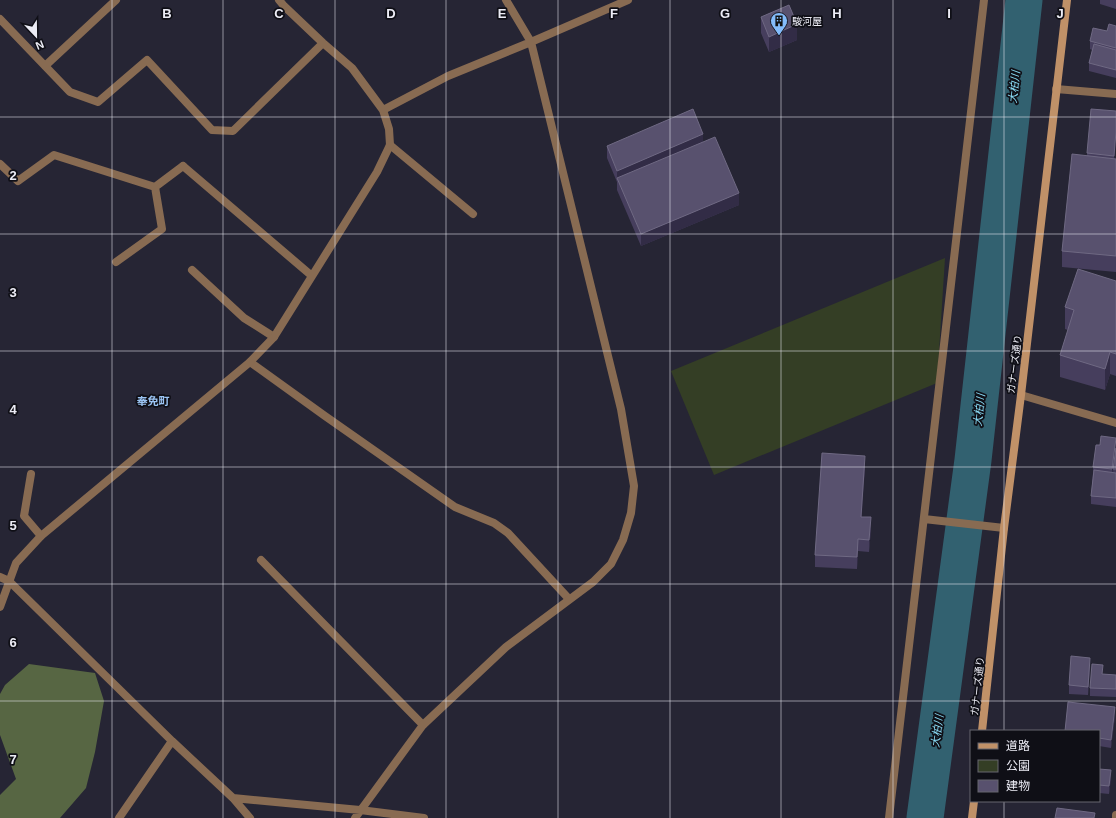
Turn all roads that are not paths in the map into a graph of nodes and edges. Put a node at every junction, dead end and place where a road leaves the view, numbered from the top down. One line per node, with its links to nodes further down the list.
1 (116, 0): 10 (street)
2 (280, 0): 9 (street)
3 (506, 0): 8 (street)
4 (628, 0): 8 (street)
5 (984, 0): 26 (street)
6 (1067, 0): 11 (street, ガナーズ通り)
7 (0, 19): 10 (street)
8 (531, 42): 13 (street); 32 (street)
9 (323, 43): 10 (street); 13 (street)
10 (45, 66)
11 (1056, 89): 12 (street); 23 (street, ガナーズ通り)
12 (1116, 94)
13 (383, 110): 14 (street)
14 (390, 145): 17 (street); 20 (street)
15 (0, 164): 16 (street)
16 (155, 187): 18 (street); 20 (street)
17 (473, 214)
18 (116, 262)
19 (192, 270): 21 (street)
20 (312, 276): 21 (street)
21 (274, 337): 22 (street)
22 (250, 362): 28 (street); 32 (street)
23 (1021, 395): 24 (street); 27 (street, ガナーズ通り)
24 (1116, 423)
25 (31, 474): 28 (street)
26 (924, 519): 27 (street); 44 (street)
27 (1004, 528): 35 (street, ガナーズ通り)
28 (42, 536): 31 (street)
29 (261, 560): 34 (street)
30 (0, 577): 31 (street)
31 (9, 581): 33 (street); 36 (street)
32 (569, 599): 34 (street)
33 (0, 607)
34 (423, 725): 39 (street)
35 (982, 730)
36 (172, 741): 37 (street); 40 (street)
37 (233, 798): 39 (street); 41 (street)
38 (974, 802): 45 (street)
39 (360, 810): 42 (street); 43 (street)
40 (119, 818)
41 (250, 818)
42 (355, 818)
43 (424, 818)
44 (889, 818)
45 (972, 818)

